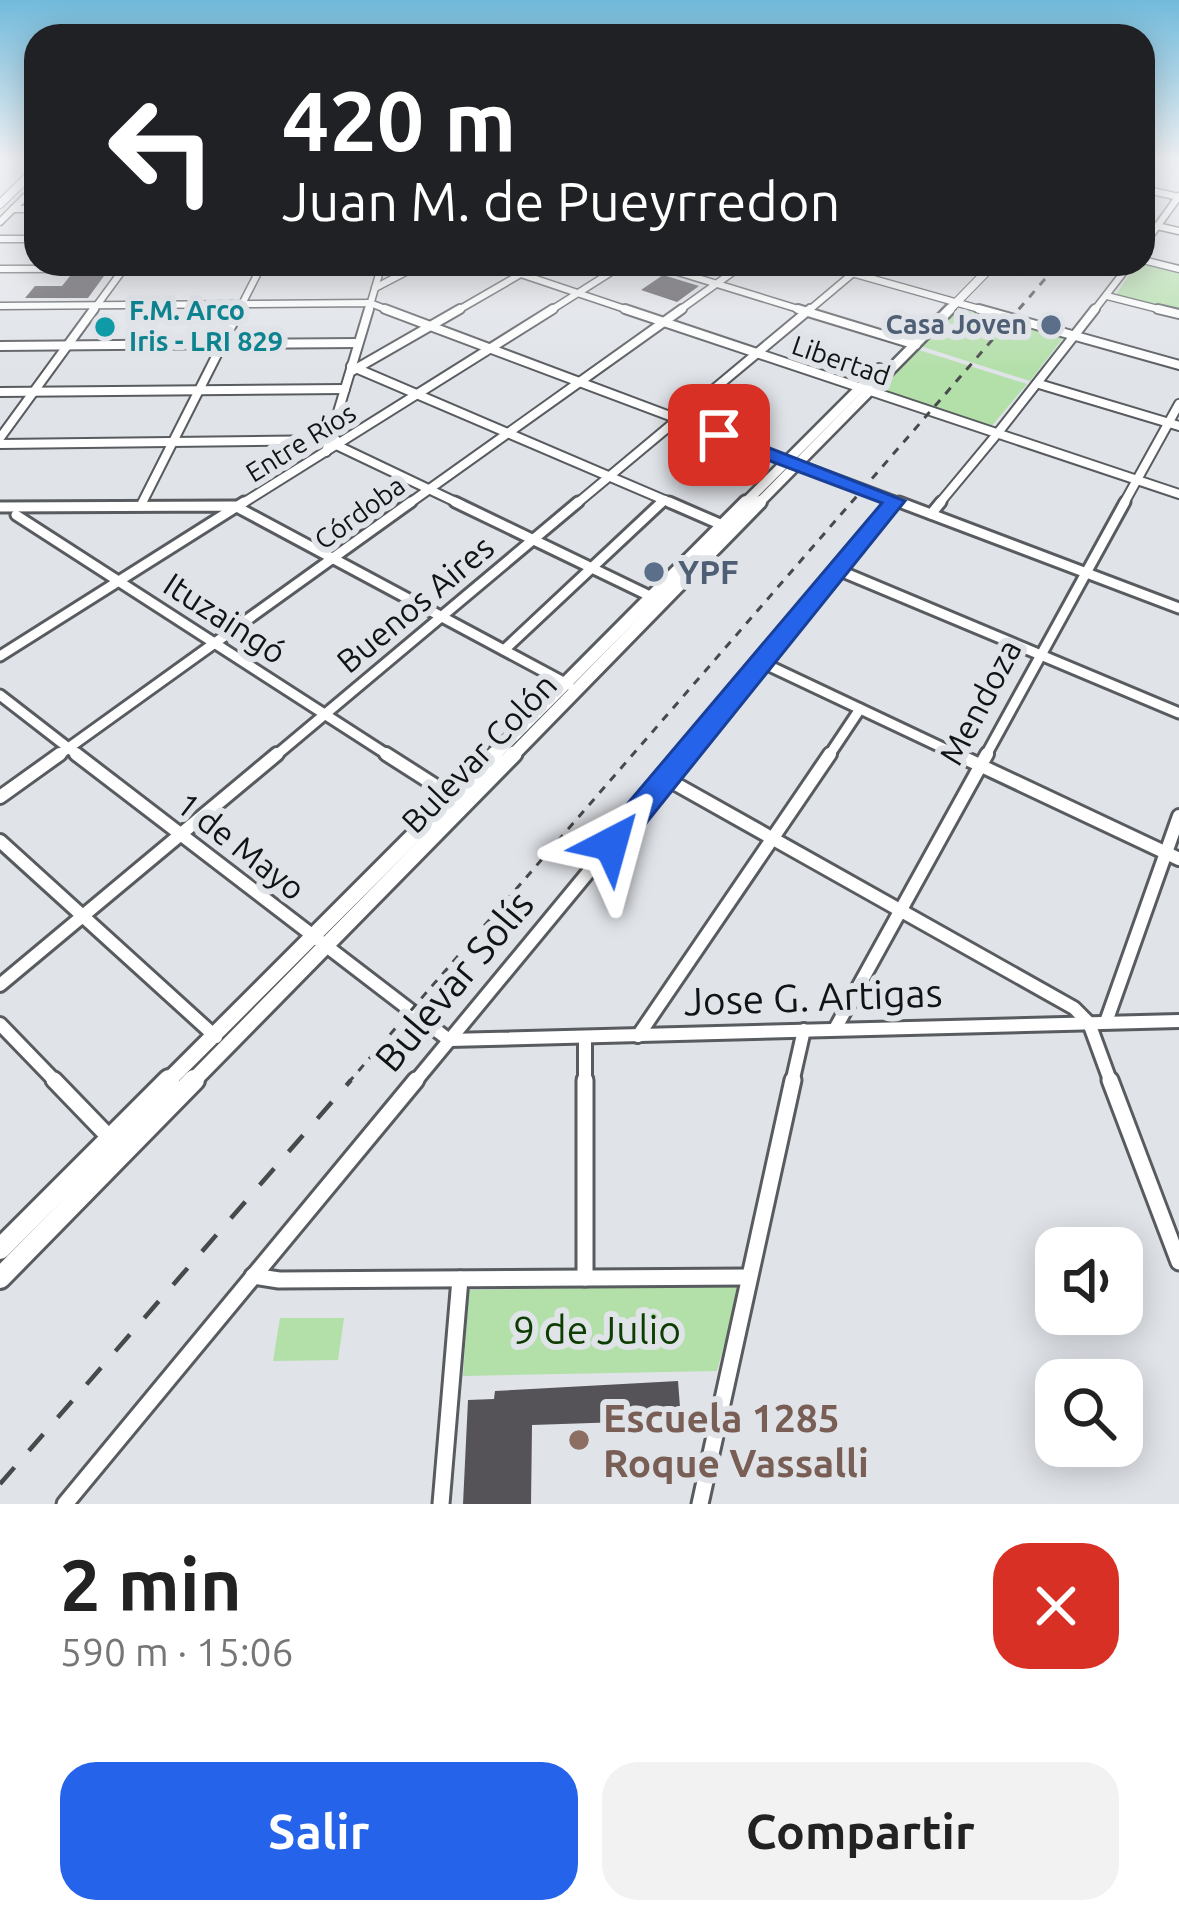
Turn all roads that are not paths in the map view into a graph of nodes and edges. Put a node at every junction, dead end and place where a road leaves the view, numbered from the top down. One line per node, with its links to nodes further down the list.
1 (118, 276): 21 (street)
2 (257, 276): 19 (street)
3 (379, 276): 15 (street)
4 (398, 276): 15 (street)
5 (517, 276): 26 (street)
6 (526, 276): 16 (street, Libertad)
7 (605, 276): 16 (street, Entre Ríos)
8 (690, 276): 14 (street)
9 (727, 276): 14 (street, Córdoba)
10 (849, 276): 23 (street, Buenos Aires)
11 (863, 276): 18 (street)
12 (978, 276): 18 (main road, Bulevar Colón)
13 (1121, 276): 17 (street)
14 (716, 284): 23 (street); 25 (street, Córdoba)
15 (375, 288): 20 (street)
16 (578, 293): 25 (street, Libertad); 33 (street, Entre Ríos)
17 (1107, 296): 24 (street); 27 (street)
18 (951, 302): 27 (street); 29 (main road, Bulevar Colón)
19 (242, 304): 20 (street); 21 (street); 30 (street)
20 (370, 304): 26 (street); 28 (street)
21 (97, 305): 22 (street); 32 (street)
22 (0, 306)
23 (807, 312): 29 (street); 34 (street, Buenos Aires)
24 (1179, 314)
25 (662, 322): 34 (street, Libertad); 37 (street, Córdoba)
26 (430, 326): 33 (street); 36 (street)
27 (1074, 337): 35 (street); 38 (street)
28 (358, 343): 30 (street); 36 (street)
29 (911, 343): 42 (main road, Bulevar Colón)
30 (222, 344): 32 (street); 40 (street)
31 (0, 346): 32 (street)
32 (67, 346): 41 (street)
33 (490, 349): 37 (street); 44 (street, Entre Ríos)
34 (756, 354): 42 (street, Libertad); 46 (street, Buenos Aires)
35 (1179, 365)
36 (352, 369): 39 (street); 44 (street)
37 (579, 382): 46 (street); 48 (street, Córdoba)
38 (1039, 384): 47 (street); 49 (street)
39 (344, 388): 40 (street); 52 (street)
40 (199, 390): 41 (street); 51 (street)
41 (34, 391): 43 (street); 50 (street)
42 (864, 391): 49 (street, Libertad); 53 (main road, Bulevar Colón)
43 (0, 392)
44 (417, 395): 48 (street); 52 (street, Entre Ríos)
45 (1179, 404): 47 (street, Mendoza)
46 (679, 419): 53 (street); 54 (street, Buenos Aires)
47 (1174, 424): 55 (street, Mendoza)
48 (506, 434): 54 (street); 56 (street, Córdoba)
49 (997, 434): 55 (street, Libertad); 64 (street)
50 (0, 441): 51 (street)
51 (172, 442): 52 (street); 60 (street)
52 (330, 446): 56 (street); 62 (street, Entre Ríos)
53 (794, 463): 59 (street); 66 (main road, Bulevar Colón)
54 (610, 477): 58 (street); 67 (street, Buenos Aires)
55 (1136, 480): 57 (street, Libertad); 71 (street, Mendoza)
56 (428, 490): 67 (street); 68 (street, Córdoba)
57 (1179, 494)
58 (664, 500): 66 (street); 69 (street)
59 (895, 501): 64 (street); 70 (street, Bulevar Solís)
60 (141, 505): 62 (street); 63 (street)
61 (0, 507): 63 (street)
62 (238, 507): 68 (street); 72 (street, Entre Ríos)
63 (20, 511): 65 (street); 72 (street, Ituzaingó)
64 (931, 514): 71 (street)
65 (0, 524)
66 (729, 528): 73 (main road, Bulevar Colón)
67 (533, 541): 69 (street); 75 (street, Buenos Aires)
68 (334, 558): 75 (street); 76 (street, Córdoba)
69 (591, 569): 73 (street); 77 (street)
70 (838, 570): 78 (street); 80 (street, Bulevar Solís)
71 (1083, 572): 74 (street); 78 (street, Mendoza)
72 (118, 582): 76 (street, Ituzaingó); 79 (street, Entre Ríos)
73 (658, 600): 81 (main road, Bulevar Colón)
74 (1179, 608)
75 (442, 617): 77 (street); 85 (street, Buenos Aires)
76 (214, 644): 85 (street, Ituzaingó); 86 (street, Córdoba)
77 (504, 650): 81 (street)
78 (1040, 655): 84 (street); 87 (street, Mendoza)
79 (0, 656)
80 (761, 662): 83 (street); 88 (street, Bulevar Solís)
81 (572, 686): 90 (main road, Bulevar Colón)
82 (0, 695): 86 (street, 1 de Mayo)
83 (860, 709): 87 (street); 93 (street)
84 (1179, 712)
85 (325, 714): 90 (street, Ituzaingó); 92 (street, Buenos Aires)
86 (68, 748): 89 (street, Córdoba); 92 (street, 1 de Mayo)
87 (980, 766): 95 (street); 96 (street, Mendoza)
88 (665, 778): 93 (street); 110 (street, Bulevar Solís)
89 (0, 797)
90 (459, 801): 98 (main road, Bulevar Colón); 99 (main road, Bulevar Colón)
91 (1179, 816): 95 (street)
92 (181, 834): 97 (street, Buenos Aires); 98 (street, 1 de Mayo)
93 (773, 837): 96 (street); 108 (street)
94 (0, 841): 97 (street)
95 (1172, 856): 102 (street)
96 (902, 909): 101 (street); 106 (street, Mendoza)
97 (84, 915): 100 (street, Buenos Aires); 107 (street)
98 (313, 936): 99 (street, 1 de Mayo); 107 (main road, Bulevar Colón)
99 (326, 947): 110 (street, 1 de Mayo); 111 (main road, Bulevar Colón)
100 (0, 985)
101 (1089, 1022): 102 (street, Jose G. Artigas); 106 (street, Jose G. Artigas); 115 (street)
102 (1106, 1022): 103 (street, Jose G. Artigas)
103 (1179, 1022)
104 (0, 1024): 112 (street)
105 (804, 1030): 106 (street, Jose G. Artigas); 108 (street, Jose G. Artigas); 117 (street)
106 (835, 1030)
107 (214, 1035): 111 (street); 112 (main road, Bulevar Colón)
108 (638, 1036): 109 (street, Jose G. Artigas)
109 (585, 1038): 110 (street, Jose G. Artigas); 119 (street)
110 (449, 1040): 116 (street, Bulevar Solís)
111 (226, 1048): 113 (main road, Bulevar Colón)
112 (111, 1138): 113 (street); 114 (main road, Bulevar Colón)
113 (123, 1152): 118 (main road, Bulevar Colón)
114 (0, 1249)
115 (1179, 1262)
116 (253, 1276): 120 (street); 121 (street, Bulevar Solís)
117 (749, 1277): 119 (street); 123 (street)
118 (0, 1278)
119 (585, 1278): 120 (street)
120 (460, 1279): 122 (street)
121 (65, 1504)
122 (440, 1504)
123 (700, 1504)

